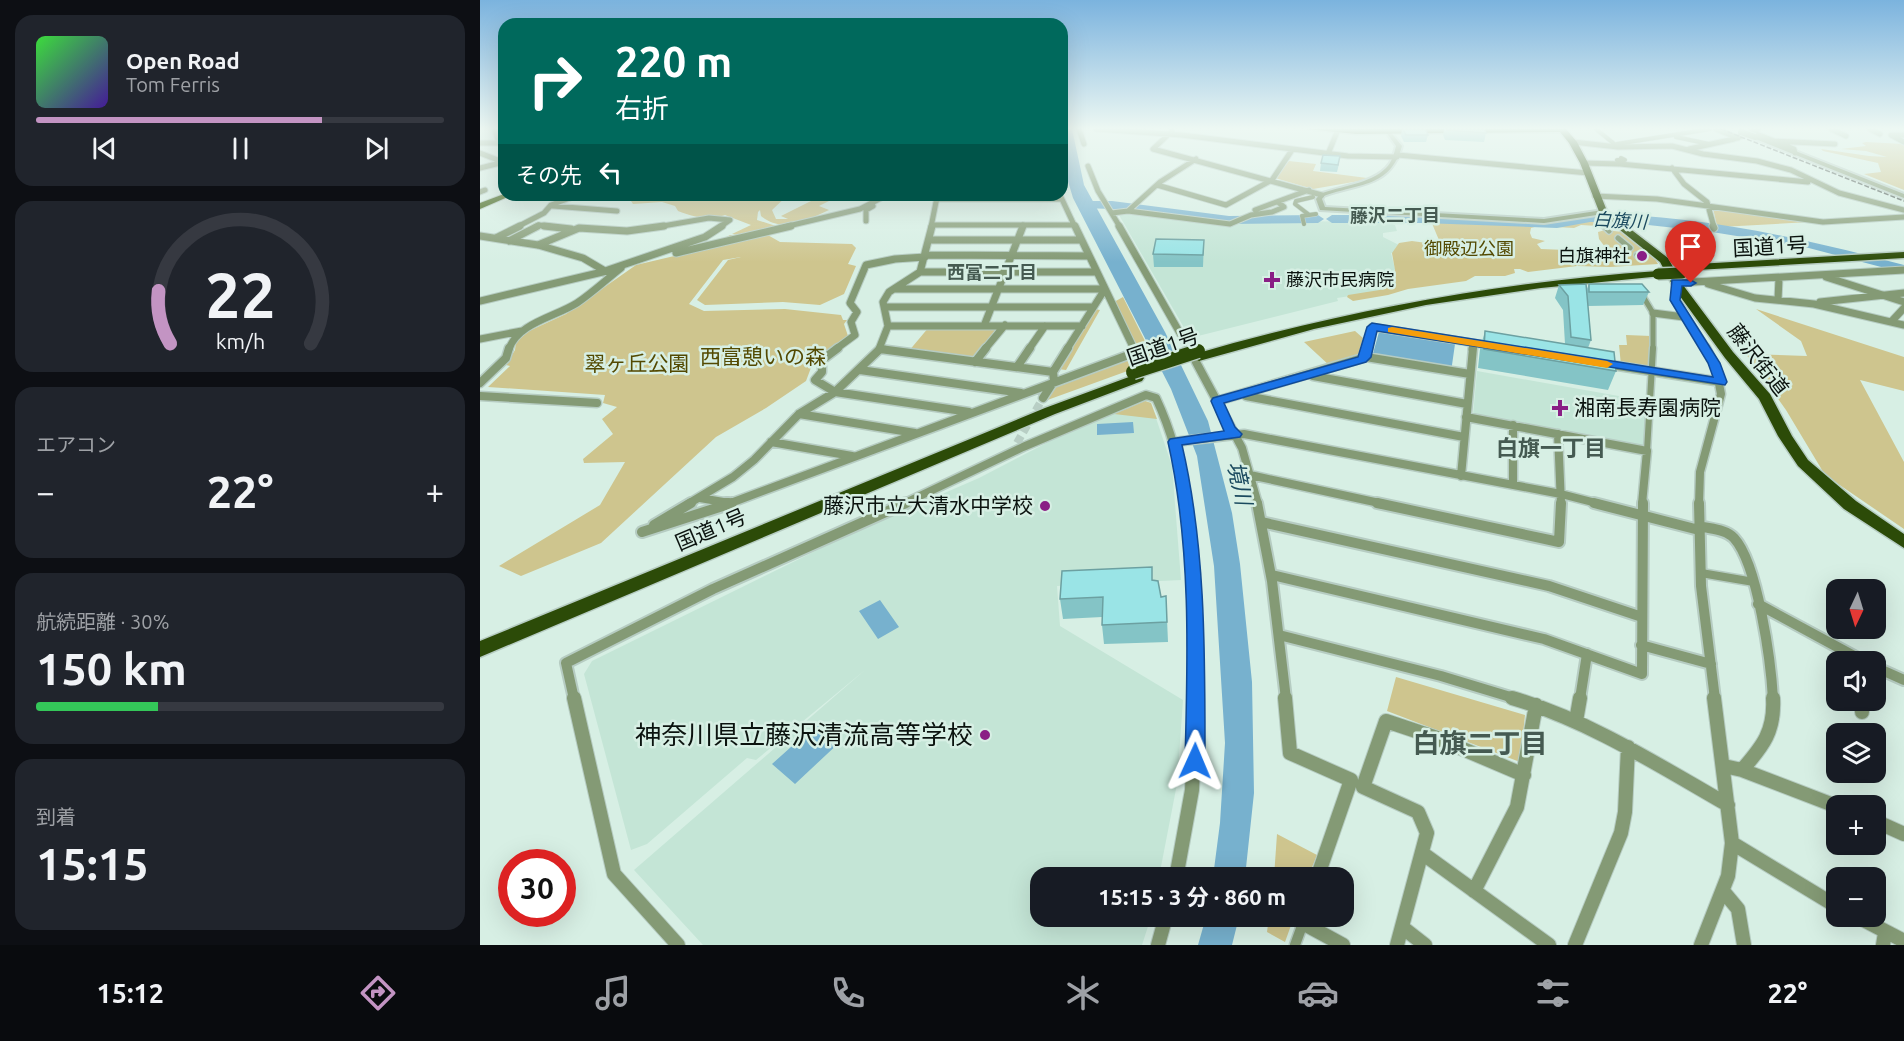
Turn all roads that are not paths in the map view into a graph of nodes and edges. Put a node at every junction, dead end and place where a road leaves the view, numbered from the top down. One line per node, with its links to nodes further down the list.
1 (1091, 173): 29 (street)
2 (1172, 173): 13 (street)
3 (1247, 173): 11 (street)
4 (1277, 173): 11 (street)
5 (1382, 173): 15 (street)
6 (1588, 173): 16 (highway, 藤沢街道)
7 (1676, 173): 28 (street)
8 (1721, 173): 12 (street)
9 (1793, 173): 12 (street)
10 (1846, 173): 17 (street)
11 (1272, 180): 13 (street); 14 (street)
12 (1816, 183): 31 (street)
13 (1157, 185): 30 (street)
14 (1309, 190): 15 (street); 24 (street)
15 (1322, 195): 36 (street)
16 (1595, 196): 28 (street); 36 (highway, 藤沢街道)
17 (1904, 196)
18 (1313, 197): 34 (street)
19 (498, 199): 27 (main road)
20 (562, 201): 26 (street)
21 (877, 201): 25 (street)
22 (937, 201): 39 (street)
23 (1062, 201): 41 (street)
24 (1278, 202): 30 (street); 30 (street)
25 (874, 203): 37 (street); 58 (street)
26 (551, 205): 32 (street); 45 (street)
27 (480, 206)
28 (1708, 206): 35 (street); 42 (street)
29 (1107, 208): 30 (street); 98 (street)
30 (1130, 209)
31 (1904, 210)
32 (617, 211)
33 (1316, 213): 34 (street)
34 (1308, 214): 38 (street)
35 (1904, 217)
36 (1606, 220): 59 (highway, 藤沢街道)
37 (866, 221)
38 (1303, 221)
39 (932, 225): 40 (street); 47 (street)
40 (1023, 225): 41 (street); 48 (street)
41 (1074, 225): 49 (street)
42 (1714, 228)
43 (571, 229): 50 (street); 51 (street); 61 (street)
44 (480, 236): 45 (street)
45 (495, 238): 50 (street)
46 (1618, 238): 52 (street)
47 (929, 240): 48 (street); 53 (street)
48 (1017, 240): 49 (street); 54 (street)
49 (1081, 240): 55 (street)
50 (509, 241): 51 (street)
51 (536, 246): 61 (street)
52 (1630, 248)
53 (925, 256): 54 (street); 62 (street); 111 (street)
54 (1011, 256): 55 (street); 63 (street)
55 (1088, 256): 64 (street)
56 (1904, 257): 57 (highway, 国道1号); 66 (highway, 国道1号)
57 (1843, 259): 59 (highway); 66 (highway, 国道1号)
58 (621, 268): 61 (street); 93 (street)
59 (1660, 268): 66 (highway, 藤沢街道); 69 (highway, 国道1号); 98 (highway, 国道1号)
60 (1904, 271): 65 (street)
61 (605, 272): 77 (street)
62 (920, 272): 63 (street); 71 (street)
63 (1005, 272): 64 (street); 72 (street)
64 (1096, 272): 73 (street)
65 (1818, 274): 67 (street); 75 (street)
66 (1678, 277): 68 (street); 69 (highway); 85 (street); 140 (highway, 藤沢街道)
67 (1779, 278): 68 (street); 76 (street)
68 (1706, 283): 76 (street)
69 (1535, 284): 98 (highway, 国道1号)
70 (1642, 286): 84 (street)
71 (892, 289): 72 (street); 80 (street)
72 (998, 289): 73 (street); 81 (street)
73 (1105, 289): 82 (street); 108 (street)
74 (1904, 293): 75 (street)
75 (1883, 295): 78 (street); 79 (street)
76 (1778, 300): 79 (street)
77 (480, 301)
78 (1904, 302)
79 (1814, 304): 86 (street)
80 (885, 307): 81 (street); 88 (street)
81 (992, 307): 82 (street); 89 (street)
82 (1093, 308): 92 (street)
83 (1904, 308): 86 (street)
84 (1653, 313): 85 (street); 104 (street)
85 (1684, 317): 109 (street)
86 (1891, 322): 87 (street)
87 (1904, 325)
88 (888, 326): 89 (street); 97 (street)
89 (984, 326): 90 (street)
90 (1005, 326): 91 (street); 100 (street)
91 (1044, 326): 92 (street); 102 (street)
92 (1082, 326): 108 (street)
93 (522, 331): 94 (street); 110 (street)
94 (480, 339)
95 (1473, 343): 96 (street); 99 (street); 105 (street)
96 (1507, 348)
97 (880, 349): 100 (street); 103 (street)
98 (1194, 352): 106 (highway, 国道1号); 116 (street)
99 (1366, 357): 105 (street); 107 (street)
100 (975, 362): 102 (street)
101 (1596, 362): 104 (street)
102 (1017, 367): 108 (street)
103 (860, 370): 111 (street); 112 (street)
104 (1652, 371): 109 (street); 129 (street)
105 (1470, 374): 118 (street)
106 (1135, 375): 147 (highway, 国道1号); 149 (highway, 国道1号)
107 (1309, 375): 114 (street); 118 (street)
108 (1054, 376): 112 (street); 115 (street)
109 (1721, 382): 139 (street)
110 (480, 383)
111 (836, 392): 119 (street); 120 (street)
112 (1022, 393): 119 (street)
113 (480, 396): 117 (street)
114 (1243, 396): 116 (street); 126 (street)
115 (1043, 398)
116 (1217, 401): 124 (street)
117 (597, 403)
118 (1467, 404): 121 (street)
119 (972, 413): 123 (street)
120 (799, 414): 123 (street); 128 (street)
121 (1466, 417): 122 (street); 126 (street)
122 (1513, 426): 125 (street); 133 (street)
123 (916, 434): 130 (street)
124 (1230, 434): 127 (street); 131 (street); 132 (street)
125 (1558, 434): 129 (street); 134 (street)
126 (1464, 437): 132 (street)
127 (1178, 441): 167 (street); 179 (street)
128 (771, 442): 130 (street); 135 (street)
129 (1647, 451): 137 (street)
130 (854, 456): 136 (street)
131 (1250, 476): 134 (street); 138 (street)
132 (1461, 476): 133 (street)
133 (1513, 485): 134 (street)
134 (1561, 494): 137 (street)
135 (700, 498): 136 (street); 136 (street)
136 (731, 503)
137 (1643, 515): 139 (street); 145 (street)
138 (1261, 522): 142 (street); 145 (street)
139 (1699, 528): 141 (street); 143 (street)
140 (1904, 542)
141 (1701, 573): 143 (street); 152 (street)
142 (1272, 575): 146 (street); 151 (street)
143 (1754, 582): 144 (street)
144 (1758, 604): 150 (street); 159 (street)
145 (1641, 617): 148 (street)
146 (1279, 635): 155 (street); 168 (street)
147 (480, 638)
148 (1641, 645): 151 (street); 152 (street)
149 (480, 649)
150 (1845, 651)
151 (1587, 654): 156 (street)
152 (1711, 664): 158 (street)
153 (1886, 672): 154 (street)
154 (1904, 680)
155 (1536, 705): 156 (street); 160 (street)
156 (1576, 720): 157 (street)
157 (1628, 747): 162 (street); 186 (street)
158 (1725, 766): 159 (street); 162 (street)
159 (1742, 770): 161 (street)
160 (1524, 776): 166 (street); 169 (street)
161 (1826, 802)
162 (1728, 805): 165 (street)
163 (1886, 826): 164 (street)
164 (1904, 834)
165 (1732, 843): 170 (street); 171 (street)
166 (1422, 853): 169 (street); 175 (street)
167 (1178, 867)
168 (1321, 867)
169 (1474, 891): 185 (street)
170 (1723, 891): 187 (street); 188 (street)
171 (1826, 900)
172 (1163, 927): 180 (street)
173 (1300, 927): 181 (street)
174 (1313, 927): 182 (street)
175 (1402, 927): 183 (street); 184 (street)
176 (1869, 927): 177 (street)
177 (1884, 939): 178 (street)
178 (1904, 941)
179 (678, 945)
180 (1158, 945)
181 (1295, 945)
182 (1343, 945)
183 (1397, 945)
184 (1425, 945)
185 (1549, 945)
186 (1575, 945)
187 (1701, 945)
188 (1744, 945)

